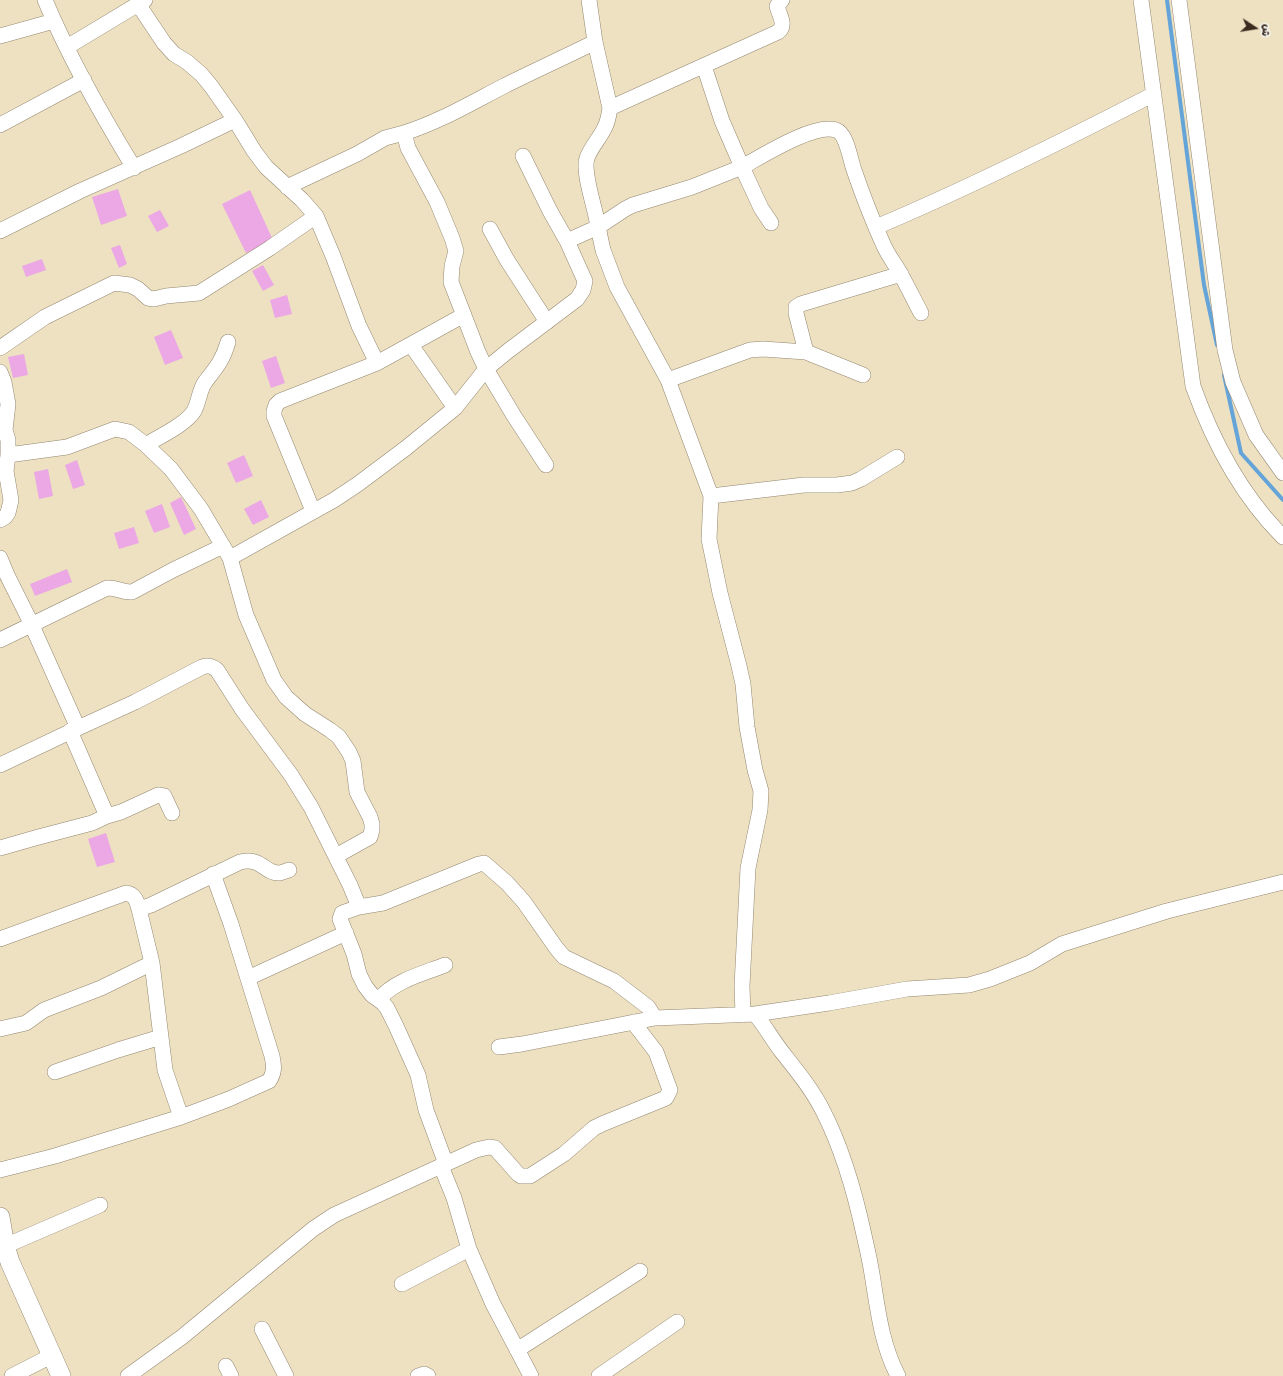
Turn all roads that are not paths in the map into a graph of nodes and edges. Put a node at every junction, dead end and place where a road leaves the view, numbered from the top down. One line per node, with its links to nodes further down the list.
1 (45, 0): 7 (street)
2 (589, 0): 9 (street)
3 (782, 0): 11 (street)
4 (1141, 0): 13 (street)
5 (1179, 0): 47 (street)
6 (141, 2): 10 (street); 16 (street)
7 (54, 21): 8 (street); 10 (street)
8 (0, 36)
9 (595, 42): 14 (street); 17 (street)
10 (66, 47): 12 (street)
11 (704, 66): 14 (street); 19 (street)
12 (84, 80): 15 (street); 20 (street)
13 (1154, 94): 25 (street); 51 (street)
14 (610, 108): 24 (street)
15 (2, 120)
16 (235, 120): 20 (street); 21 (street)
17 (404, 133): 21 (street); 31 (street)
18 (523, 156): 28 (street)
19 (742, 167): 23 (street); 24 (street); 25 (street)
20 (134, 168): 27 (street)
21 (287, 187): 22 (street)
22 (316, 216): 35 (street); 37 (street)
23 (771, 223)
24 (598, 227): 28 (street); 41 (street)
25 (876, 227): 29 (street)
26 (490, 229): 32 (street)
27 (0, 231)
28 (567, 242): 32 (street)
29 (901, 274): 30 (street); 36 (street)
30 (921, 313)
31 (464, 315): 34 (street); 38 (street)
32 (547, 322): 38 (street)
33 (228, 342): 43 (street)
34 (411, 345): 37 (street); 42 (street)
35 (0, 348)
36 (806, 352): 40 (street); 41 (street)
37 (377, 363): 49 (street)
38 (486, 369): 42 (street); 46 (street)
39 (0, 372): 44 (street)
40 (863, 375)
41 (668, 380): 48 (street)
42 (455, 408): 49 (street)
43 (146, 445): 44 (street); 52 (street)
44 (5, 450): 50 (street)
45 (897, 456): 48 (street)
46 (546, 465)
47 (1283, 472)
48 (711, 496): 73 (street)
49 (313, 511): 52 (street)
50 (0, 520)
51 (1283, 537)
52 (226, 552): 54 (street); 61 (street)
53 (0, 558): 54 (street)
54 (32, 625): 55 (street); 56 (street)
55 (0, 640)
56 (74, 729): 57 (street); 59 (street); 61 (street)
57 (0, 764)
58 (172, 813): 59 (street)
59 (107, 816): 60 (street)
60 (0, 848)
61 (336, 856): 65 (street)
62 (289, 870): 63 (street)
63 (213, 874): 66 (street); 71 (street)
64 (1283, 882): 73 (street)
65 (359, 907): 67 (street); 74 (street)
66 (139, 909): 68 (street); 69 (street)
67 (346, 933): 71 (street); 72 (street)
68 (0, 939)
69 (152, 963): 76 (street); 77 (street)
70 (446, 965): 72 (street)
71 (248, 978): 80 (street)
72 (379, 999): 81 (street)
73 (749, 1014): 74 (street); 101 (street)
74 (655, 1018): 75 (street)
75 (633, 1022): 78 (street); 81 (street)
76 (0, 1029)
77 (161, 1038): 79 (street); 80 (street)
78 (499, 1047)
79 (55, 1072)
80 (181, 1117): 82 (street)
81 (444, 1165): 85 (street); 95 (street)
82 (0, 1170)
83 (100, 1205): 86 (street)
84 (0, 1217): 86 (street)
85 (469, 1249): 88 (street); 91 (street)
86 (5, 1257): 92 (street)
87 (640, 1272): 91 (street)
88 (402, 1284)
89 (678, 1322): 100 (street)
90 (262, 1329): 96 (street)
91 (516, 1350): 99 (street)
92 (51, 1356): 93 (street); 94 (street)
93 (12, 1376)
94 (61, 1376)
95 (128, 1376)
96 (286, 1376)
97 (418, 1376): 98 (street)
98 (428, 1376)
99 (531, 1376)
100 (599, 1376)
101 (898, 1376)

